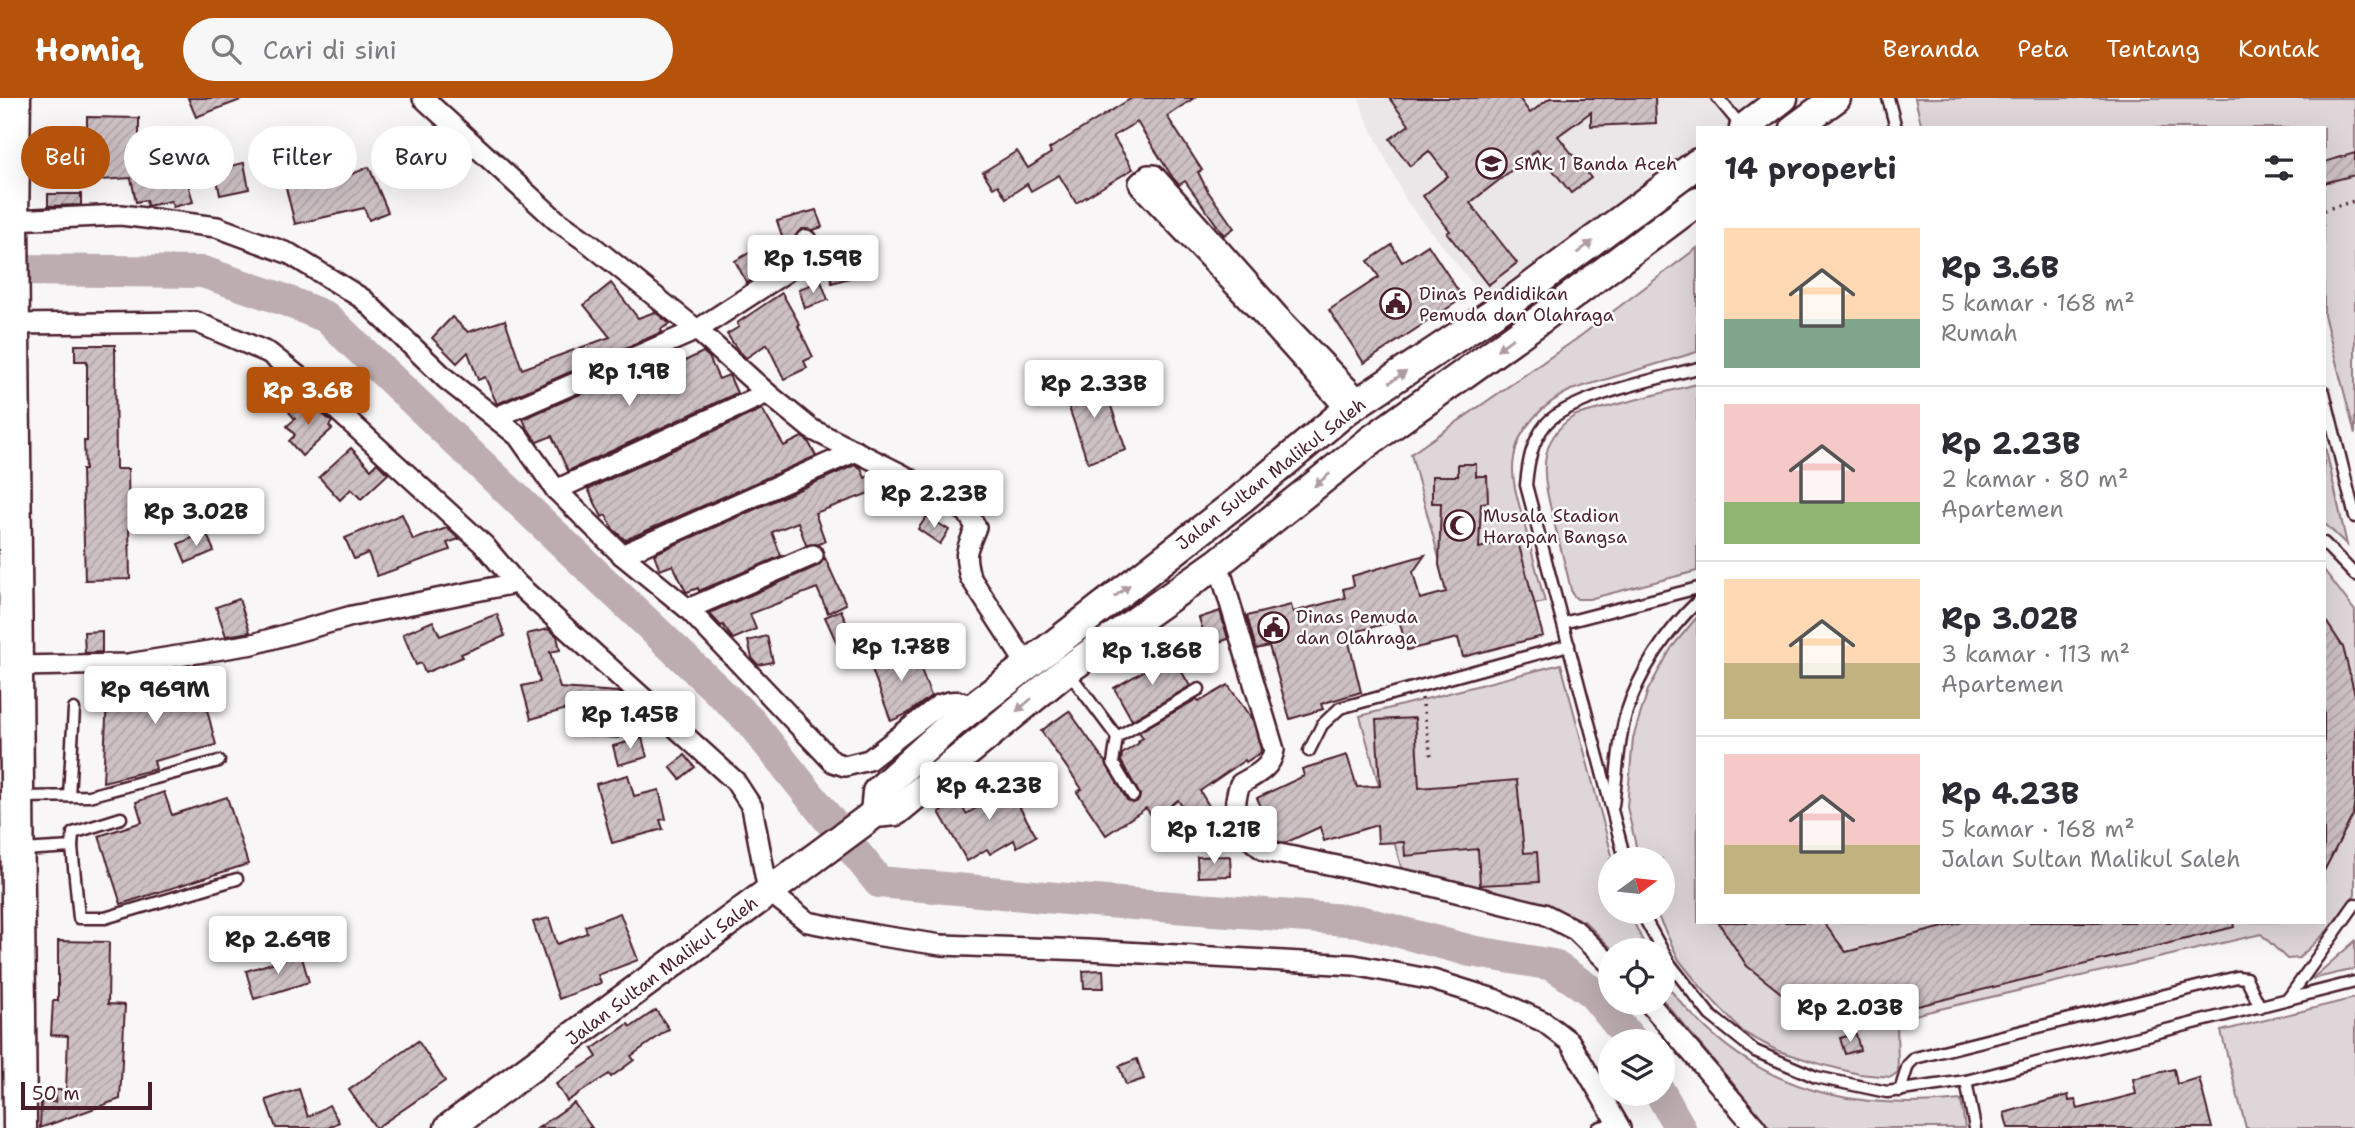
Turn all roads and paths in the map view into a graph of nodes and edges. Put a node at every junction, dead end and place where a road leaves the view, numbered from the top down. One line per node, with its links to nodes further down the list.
1 (13, 98): 15 (highway)
2 (423, 98): 20 (street)
3 (1718, 98): 7 (lane)
4 (1836, 98): 9 (main road)
5 (1888, 98): 10 (lane)
6 (1780, 99): 8 (main road)
7 (1741, 126)
8 (1746, 126)
9 (1798, 126)
10 (1895, 126)
11 (1696, 164): 17 (main road, Jalan Sultan Malikul Saleh, one-way to 11)
12 (2354, 201): 14 (path)
13 (1696, 202): 18 (main road, Jalan Sultan Malikul Saleh)
14 (2326, 209)
15 (12, 220): 19 (highway); 24 (street)
16 (806, 240): 20 (street)
17 (1517, 297): 18 (main road); 23 (main road, Jalan Sultan Malikul Saleh, one-way to 17)
18 (1538, 321): 31 (main road, Jalan Sultan Malikul Saleh, one-way to 31)
19 (14, 324): 37 (street); 44 (highway)
20 (697, 330): 22 (street); 24 (street)
21 (1696, 369): 41 (lane)
22 (767, 393): 26 (street); 27 (street)
23 (1354, 406): 23 (street); 29 (main road, Jalan Sultan Malikul Saleh)
24 (497, 417): 27 (street)
25 (2328, 426): 28 (lane)
26 (856, 451): 33 (street); 43 (street)
27 (556, 490): 33 (street)
28 (2353, 494): 30 (lane)
29 (1241, 499): 31 (main road); 43 (main road, Jalan Sultan Malikul Saleh, one-way to 29)
30 (2355, 517)
31 (1264, 527): 35 (main road, Jalan Sultan Malikul Saleh)
32 (2326, 545): 36 (lane)
33 (622, 555): 40 (street)
34 (813, 555): 40 (street)
35 (1218, 563): 45 (main road, Jalan Sultan Malikul Saleh); 67 (street)
36 (2355, 575)
37 (516, 583): 44 (street); 64 (street)
38 (1696, 590): 41 (lane)
39 (1696, 603): 57 (lane)
40 (688, 609): 48 (street)
41 (1563, 623): 42 (lane)
42 (1569, 645): 46 (lane); 57 (lane)
43 (1027, 665): 48 (main road, Jalan Sultan Malikul Saleh)
44 (16, 666): 56 (highway)
45 (1067, 670): 50 (lane); 58 (main road, Jalan Sultan Malikul Saleh, one-way to 58)
46 (1420, 685): 51 (lane); 52 (path)
47 (1199, 689): 50 (lane)
48 (975, 707): 58 (main road, Jalan Sultan Malikul Saleh)
49 (74, 709): 54 (lane)
50 (1117, 737): 55 (lane)
51 (1309, 751)
52 (1430, 757)
53 (219, 761): 54 (lane)
54 (69, 796): 56 (lane)
55 (1133, 796)
56 (18, 797): 62 (highway)
57 (1612, 811): 61 (lane)
58 (870, 817): 64 (main road, Jalan Sultan Malikul Saleh)
59 (121, 818): 60 (lane)
60 (72, 847): 62 (lane); 63 (lane)
61 (1622, 847)
62 (18, 850): 75 (highway)
63 (237, 879)
64 (768, 891): 74 (street); 76 (main road, Jalan Sultan Malikul Saleh)
65 (2355, 904): 69 (lane)
66 (1648, 924): 73 (lane)
67 (1598, 952)
68 (2355, 982): 69 (lane)
69 (2288, 999): 70 (lane)
70 (2260, 1007): 72 (lane); 73 (lane)
71 (1659, 1015): 78 (street)
72 (1966, 1081): 73 (lane); 79 (lane)
73 (1900, 1091)
74 (1619, 1125): 77 (lane)
75 (20, 1128)
76 (449, 1128)
77 (1598, 1128)
78 (1756, 1128)
79 (1975, 1128)

